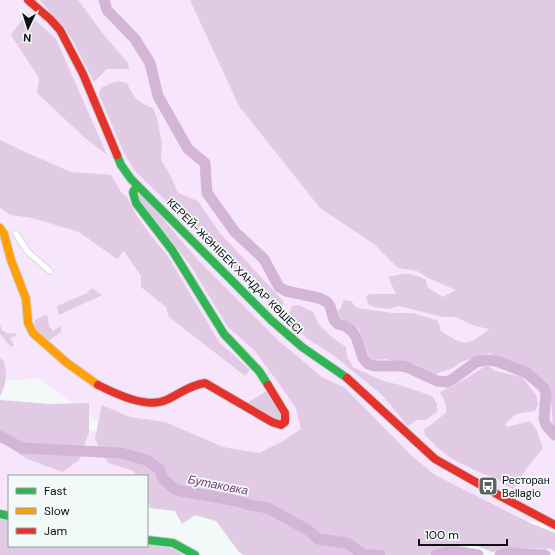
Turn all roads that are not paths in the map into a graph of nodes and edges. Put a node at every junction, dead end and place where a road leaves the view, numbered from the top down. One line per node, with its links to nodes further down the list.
1 (28, 0): 2 (main road, КЕРЕЙ-ЖӘНІБЕК ХАНДАР КӨШЕСІ)
2 (137, 186): 3 (main road); 6 (main road, КЕРЕЙ-ЖӘНІБЕК ХАНДАР КӨШЕСІ)
3 (0, 228)
4 (16, 234): 5 (street)
5 (50, 271)
6 (555, 525)
7 (148, 540): 8 (main road)
8 (195, 555)

